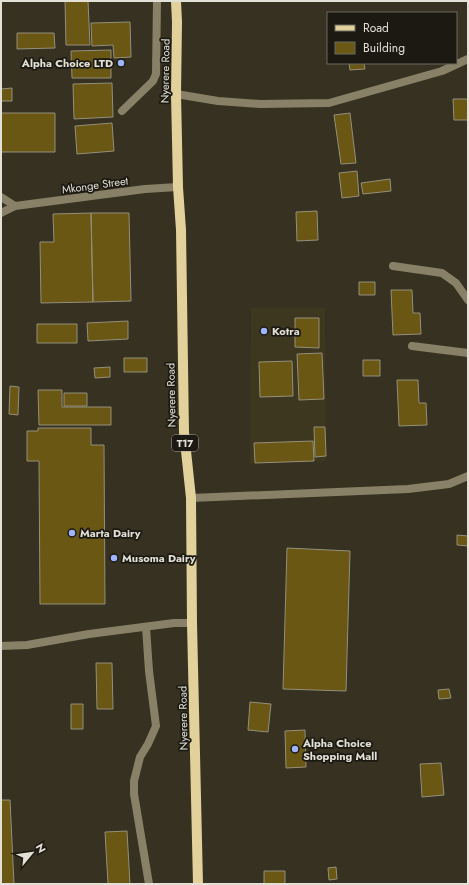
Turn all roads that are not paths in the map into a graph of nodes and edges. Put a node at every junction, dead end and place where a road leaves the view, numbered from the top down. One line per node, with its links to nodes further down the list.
1 (157, 1): 5 (street)
2 (176, 1): 4 (main road, Nyerere Road / T17)
3 (468, 59): 4 (street)
4 (176, 94): 6 (main road, Nyerere Road / T17)
5 (122, 112)
6 (178, 187): 8 (street, Mkonge Street); 15 (main road, Nyerere Road / T17)
7 (1, 196): 8 (street)
8 (15, 206): 9 (street, Mkonge Street)
9 (1, 213)
10 (393, 266): 11 (street)
11 (468, 300)
12 (412, 346): 13 (street)
13 (468, 353)
14 (468, 476): 15 (street)
15 (191, 498): 16 (main road, Nyerere Road / T17)
16 (192, 623): 17 (street); 20 (main road, Nyerere Road / T17)
17 (146, 627): 18 (street); 19 (street)
18 (1, 646)
19 (149, 884)
20 (198, 884)

